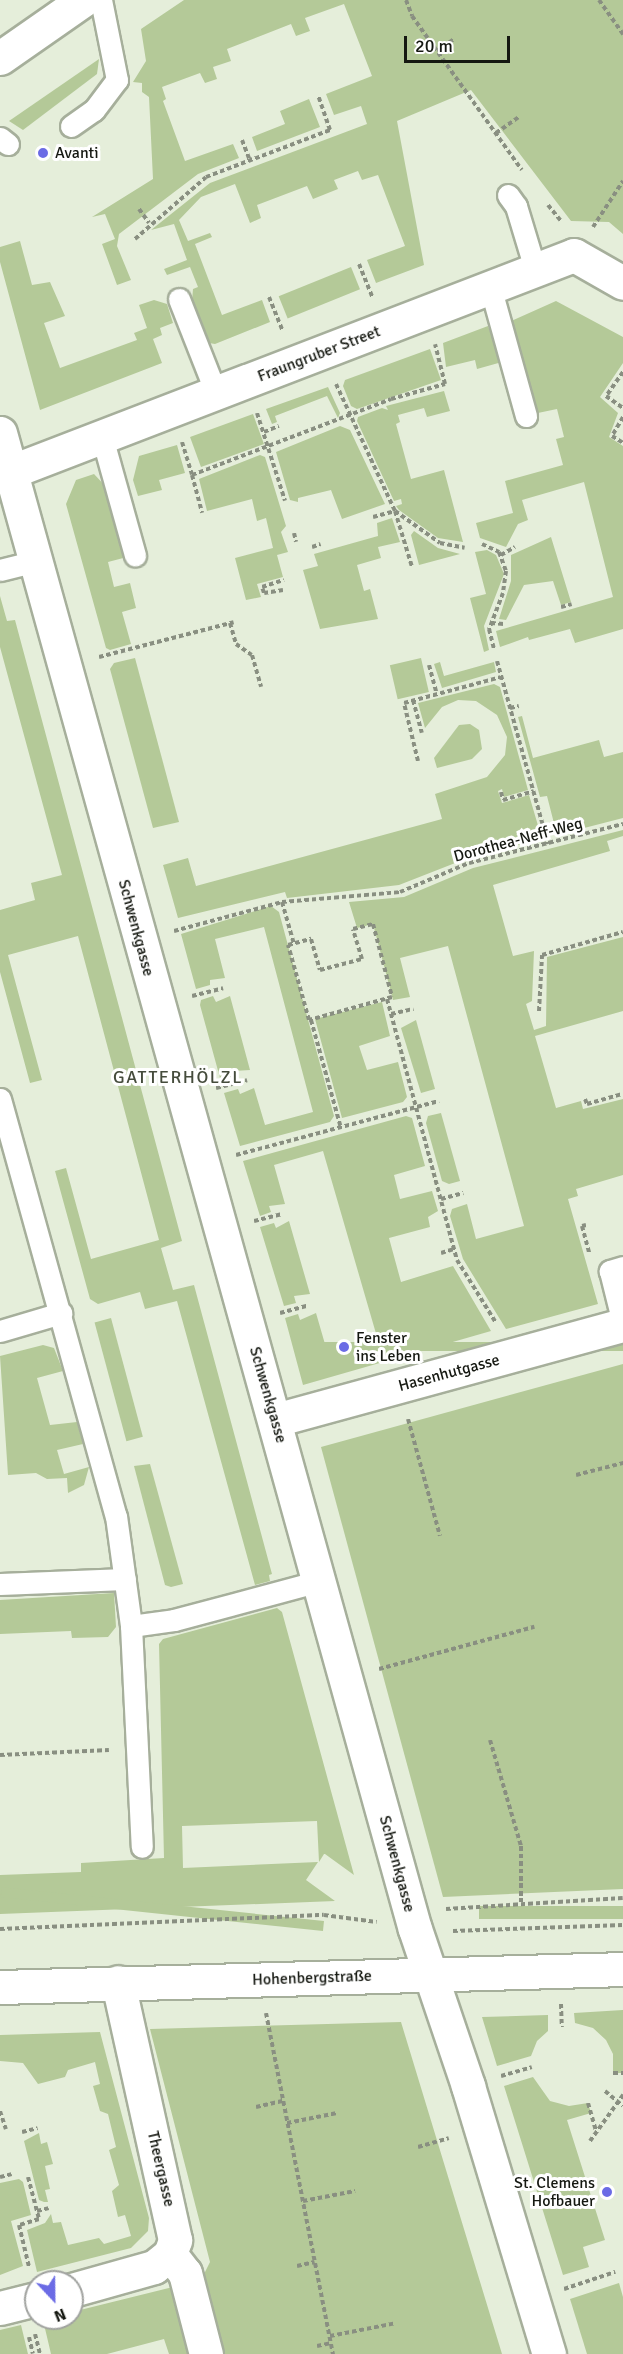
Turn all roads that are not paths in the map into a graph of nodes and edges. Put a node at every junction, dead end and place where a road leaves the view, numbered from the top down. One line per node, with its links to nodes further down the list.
1 (83, 0): 3 (street)
2 (101, 0): 4 (lane)
3 (0, 58)
4 (71, 126)
5 (508, 195): 6 (lane)
6 (535, 268): 7 (street, Fraungruber Street); 8 (street, Fraungruber Street)
7 (623, 283)
8 (490, 286): 10 (street, Fraungruber Street); 11 (lane)
9 (179, 299): 10 (lane)
10 (216, 393): 13 (street, Fraungruber Street)
11 (526, 416)
12 (0, 433): 14 (street, Schwenkgasse)
13 (109, 434): 14 (street, Fraungruber Street); 15 (lane)
14 (10, 472): 16 (street, Schwenkgasse)
15 (135, 555)
16 (35, 561): 17 (lane); 23 (street, Schwenkgasse)
17 (0, 570)
18 (0, 1099): 20 (lane)
19 (623, 1267): 21 (lane)
20 (61, 1313): 22 (lane); 24 (lane)
21 (623, 1324): 23 (street, Hasenhutgasse)
22 (0, 1331)
23 (275, 1420): 25 (street, Schwenkgasse)
24 (125, 1579): 26 (lane); 27 (lane)
25 (320, 1581): 27 (lane); 30 (street, Schwenkgasse)
26 (0, 1584)
27 (131, 1626): 28 (lane)
28 (142, 1848)
29 (623, 1969): 30 (street, Hohenbergstraße)
30 (430, 1975): 31 (street, Hohenbergstraße); 38 (street, Schwenkgasse)
31 (118, 1982): 32 (street, Hohenbergstraße); 33 (street, Theergasse)
32 (0, 1986)
33 (170, 2254): 34 (street); 37 (street)
34 (84, 2287)
35 (24, 2302): 36 (street)
36 (0, 2308)
37 (206, 2354)
38 (549, 2354)

